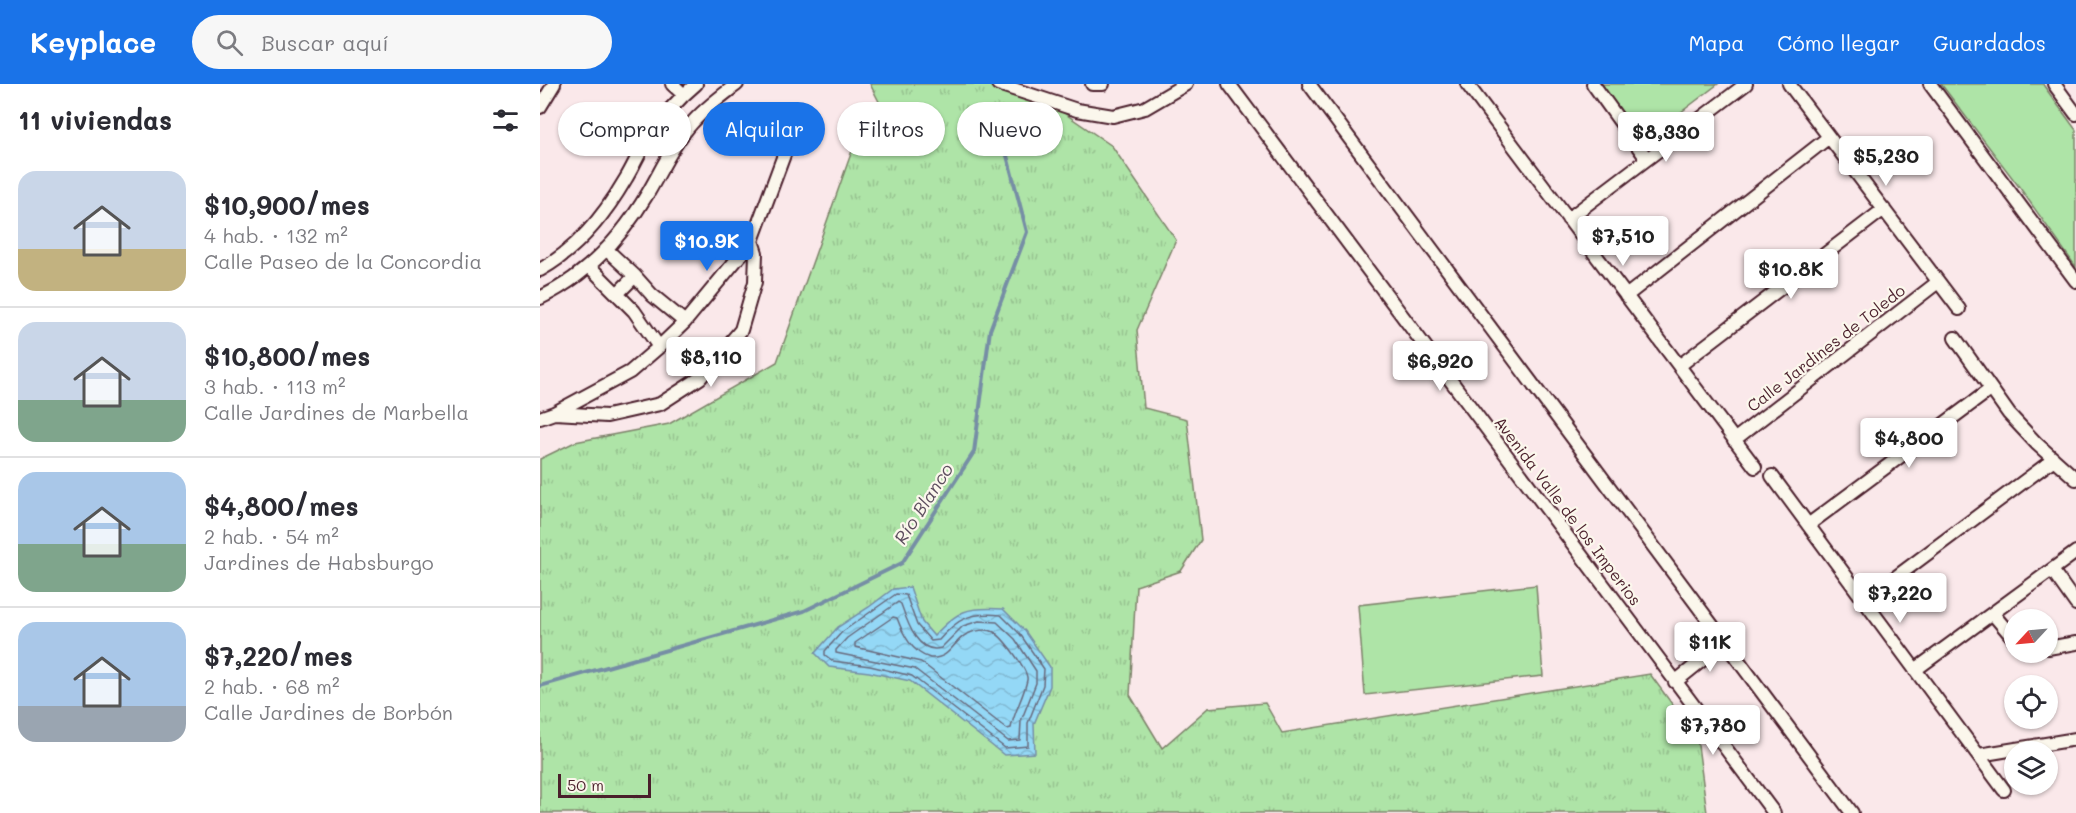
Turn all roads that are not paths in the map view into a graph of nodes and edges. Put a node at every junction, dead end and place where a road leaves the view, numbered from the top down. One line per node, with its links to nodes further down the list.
1 (554, 84): 19 (street)
2 (672, 84): 17 (street)
3 (696, 84): 17 (street)
4 (737, 84): 27 (street)
5 (998, 84): 8 (street)
6 (1092, 84): 7 (street)
7 (1103, 84)
8 (1186, 84)
9 (1229, 84): 60 (street, Avenida Valle de los Imperios)
10 (1309, 84): 56 (street)
11 (1467, 84): 25 (street)
12 (1593, 84): 23 (street)
13 (1746, 84): 23 (street)
14 (1789, 84): 21 (street)
15 (1930, 84): 31 (street)
16 (2054, 84): 18 (street)
17 (684, 94): 29 (street)
18 (2072, 100): 20 (street)
19 (540, 107)
20 (2076, 114)
21 (1829, 137): 24 (street); 34 (street)
22 (784, 156): 26 (street)
23 (1647, 159): 25 (street)
24 (1884, 209): 32 (street); 40 (street)
25 (1568, 219): 34 (street)
26 (752, 241): 37 (street); 42 (street)
27 (606, 249): 28 (street); 30 (street)
28 (589, 266): 33 (street); 35 (street)
29 (540, 270)
30 (636, 276): 33 (street); 37 (street)
31 (2076, 281)
32 (1938, 282): 36 (street); 44 (street, Calle Jardines de Toledo)
33 (616, 294): 39 (street)
34 (1626, 296): 40 (street)
35 (540, 298)
36 (1959, 309)
37 (686, 322): 39 (street)
38 (1955, 338): 41 (street)
39 (659, 347): 42 (street)
40 (1679, 366): 44 (street)
41 (1991, 389): 45 (street); 49 (street)
42 (554, 413): 43 (street)
43 (540, 418)
44 (1734, 440): 46 (street)
45 (2054, 459): 48 (street); 52 (street)
46 (1755, 468)
47 (1772, 476): 49 (street)
48 (2076, 479)
49 (1808, 525): 52 (street)
50 (2076, 552): 51 (street)
51 (2052, 570): 53 (street); 54 (street)
52 (1864, 601): 59 (street)
53 (2076, 604)
54 (1992, 614): 55 (street); 59 (street)
55 (2004, 628)
56 (1726, 641): 60 (street); 65 (street)
57 (2076, 643): 58 (street)
58 (2058, 646)
59 (1915, 670): 62 (street)
60 (1675, 682): 64 (street, Avenida Valle de los Imperios)
61 (2076, 739): 62 (street)
62 (1978, 755): 63 (street)
63 (2004, 790)
64 (1774, 813)
65 (1852, 813)

